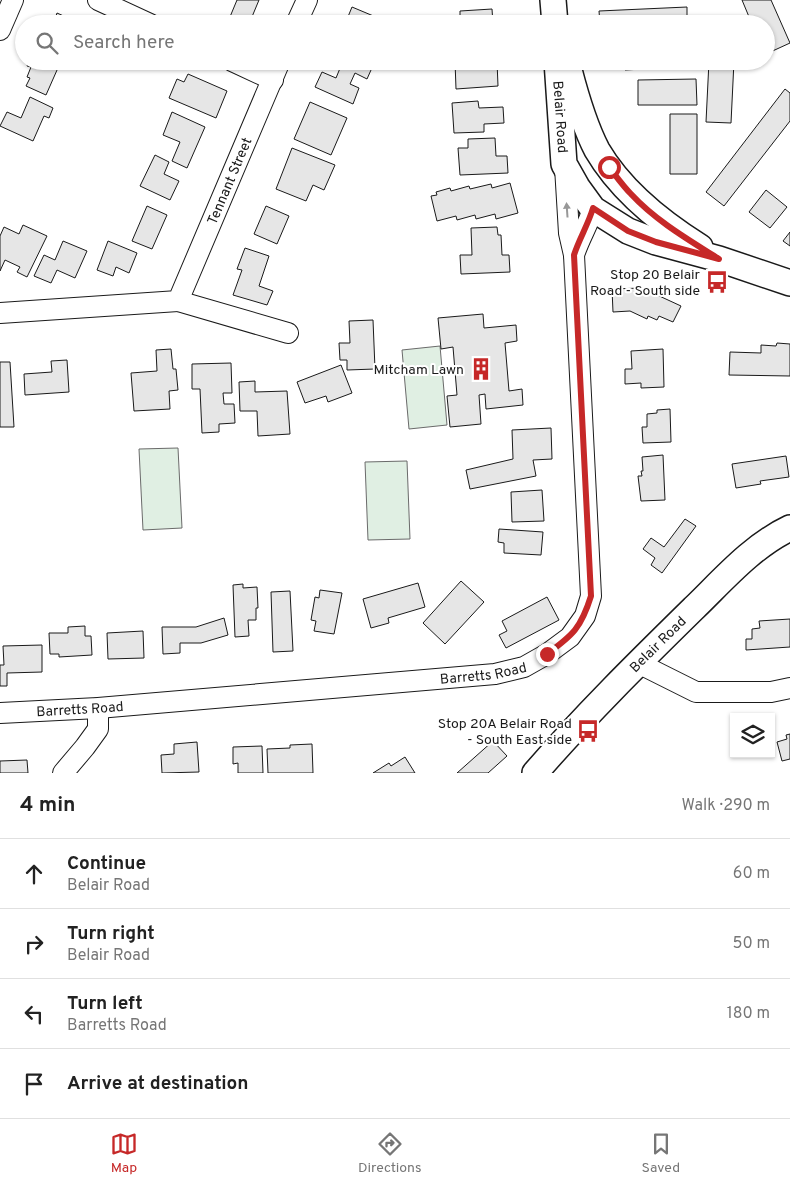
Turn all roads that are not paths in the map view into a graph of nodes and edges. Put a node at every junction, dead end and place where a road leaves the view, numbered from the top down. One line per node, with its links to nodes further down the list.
1 (13, 0): 6 (street)
2 (98, 0): 4 (street)
3 (306, 0): 5 (street)
4 (130, 15)
5 (300, 15)
6 (0, 30)
7 (251, 70): 11 (street)
8 (276, 70): 11 (street, Tennant Street)
9 (558, 70): 13 (main road, Belair Road)
10 (568, 70): 12 (main road, Belair Road)
11 (272, 80): 18 (street, Tennant Street)
12 (574, 91): 14 (main road); 16 (main road, Belair Road)
13 (564, 164): 14 (main road, Belair Road); 15 (street, Barretts Road, one-way to 13)
14 (593, 208): 15 (street, Barretts Road); 16 (main road, Belair Road)
15 (574, 255): 24 (street, Barretts Road)
16 (719, 259): 17 (main road, Belair Road)
17 (790, 283)
18 (178, 301): 19 (street); 20 (street)
19 (0, 313)
20 (288, 332)
21 (790, 528): 22 (main road, Belair Road)
22 (638, 663): 23 (street); 27 (main road, Belair Road)
23 (790, 688)
24 (98, 708): 25 (street, Barretts Road); 26 (street)
25 (0, 713)
26 (64, 773)
27 (535, 773)

